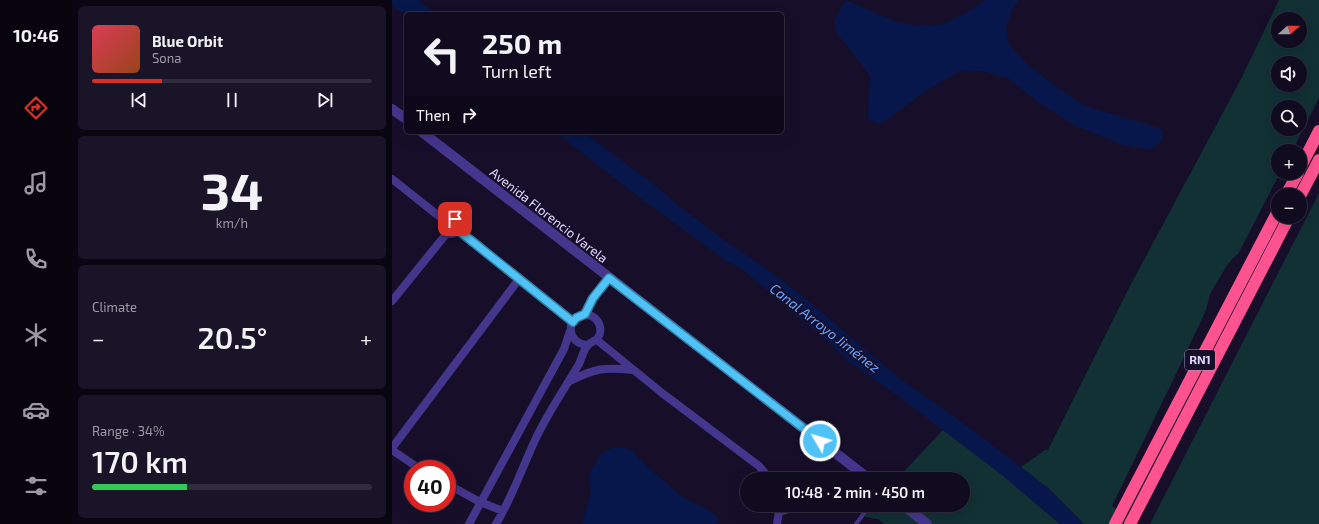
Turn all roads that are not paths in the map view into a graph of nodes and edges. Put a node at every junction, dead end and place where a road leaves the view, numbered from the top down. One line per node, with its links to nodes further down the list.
1 (392, 109): 2 (street)
2 (404, 118)
3 (1319, 131): 5 (highway)
4 (425, 134): 14 (street, Avenida Florencio Varela)
5 (1307, 154)
6 (1319, 160): 8 (highway)
7 (392, 179): 9 (street)
8 (1304, 188)
9 (445, 220): 12 (street); 13 (street)
10 (1271, 224): 40 (highway, RN1)
11 (1285, 224): 34 (highway, RN1)
12 (458, 230): 13 (street); 15 (street)
13 (447, 233): 16 (street)
14 (609, 278): 17 (street); 27 (street, Avenida Florencio Varela)
15 (519, 280): 18 (street); 24 (street)
16 (392, 301)
17 (585, 314): 18 (street); 20 (street)
18 (573, 322): 19 (street)
19 (570, 331): 21 (street); 29 (street)
20 (597, 340): 21 (street); 22 (street)
21 (588, 345): 23 (street)
22 (634, 371): 23 (street); 26 (street)
23 (570, 381): 30 (street)
24 (392, 449): 25 (street)
25 (407, 460)
26 (764, 472)
27 (860, 472)
28 (456, 489): 29 (street)
29 (480, 502): 30 (street); 35 (street)
30 (503, 511): 36 (street)
31 (778, 512): 37 (street)
32 (865, 512): 38 (lane)
33 (912, 512): 39 (street)
34 (1132, 519)
35 (469, 524)
36 (496, 524)
37 (776, 524)
38 (856, 524)
39 (927, 524)
40 (1116, 524)

